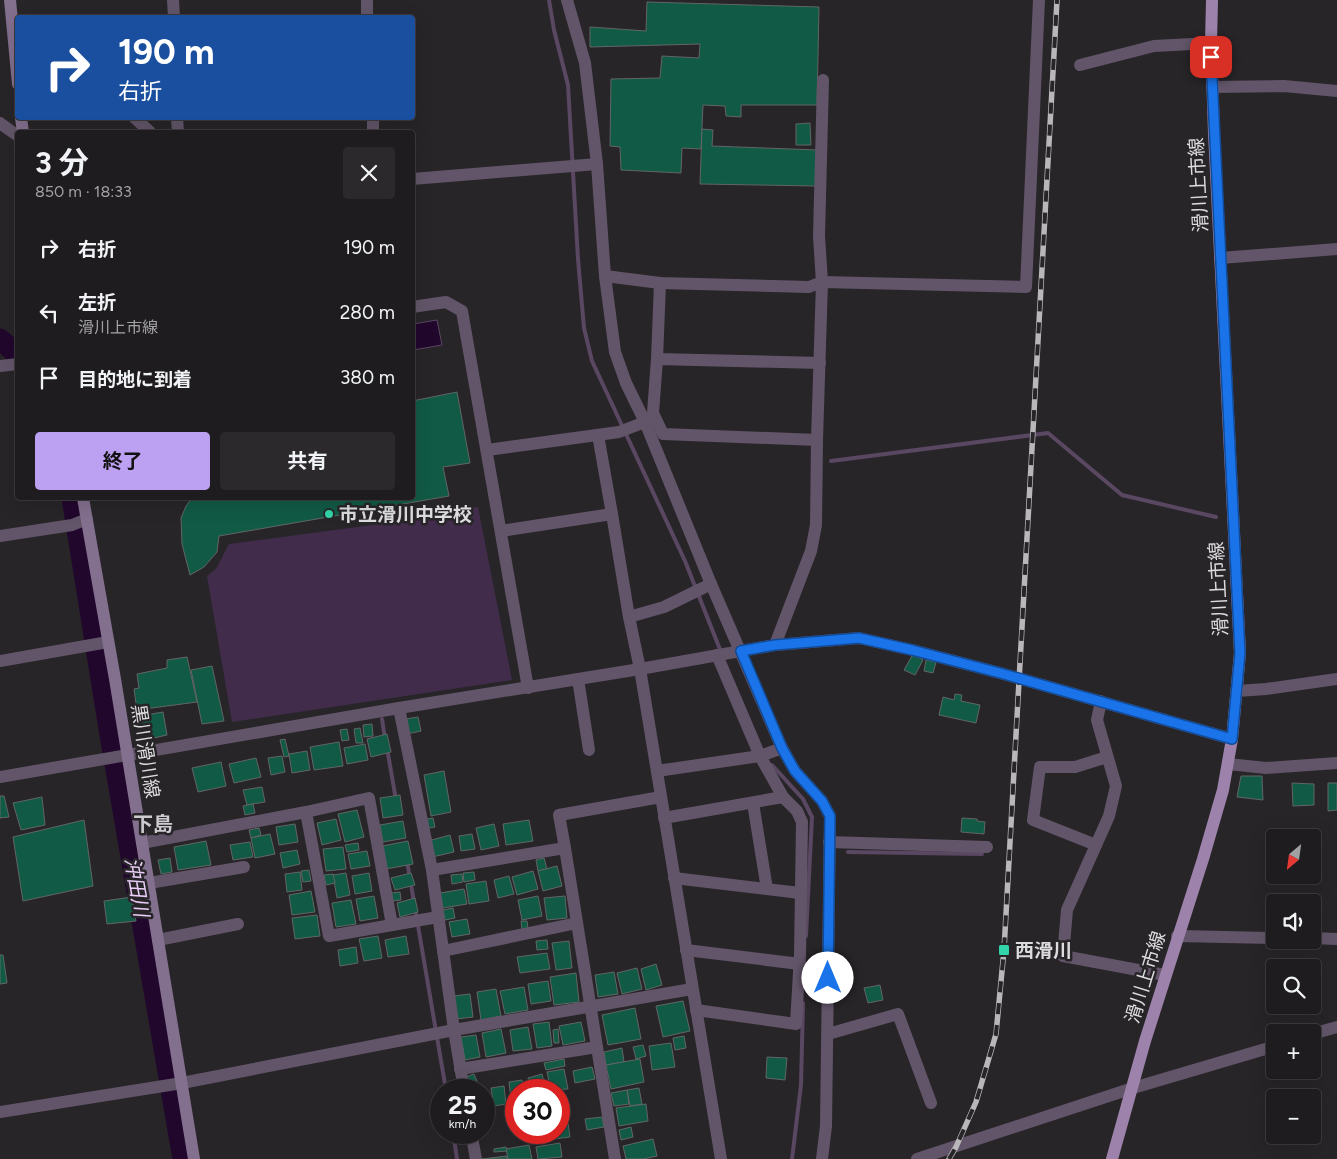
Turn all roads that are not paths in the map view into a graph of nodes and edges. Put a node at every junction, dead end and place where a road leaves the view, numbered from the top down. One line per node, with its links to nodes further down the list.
1 (10, 0): 9 (main road)
2 (173, 0): 7 (street)
3 (366, 0): 8 (street)
4 (567, 0): 20 (street)
5 (1039, 0): 26 (street)
6 (1212, 0): 11 (main road, 滑川上市線)
7 (174, 15)
8 (367, 15)
9 (14, 22): 10 (main road)
10 (15, 38)
11 (1211, 42): 12 (street); 14 (main road, 滑川上市線)
12 (1080, 65)
13 (823, 80): 26 (street)
14 (1212, 87): 15 (street); 23 (main road, 滑川上市線)
15 (1337, 92)
16 (137, 120): 18 (street)
17 (0, 123): 19 (street)
18 (148, 130)
19 (15, 134)
20 (597, 164): 21 (street); 24 (street)
21 (415, 180)
22 (1337, 249): 23 (street)
23 (1220, 258): 52 (main road, 滑川上市線)
24 (605, 276): 25 (street); 32 (street)
25 (660, 282): 26 (street); 28 (street)
26 (822, 282): 29 (street)
27 (415, 307): 35 (street)
28 (657, 359): 29 (street); 34 (street)
29 (820, 363): 34 (street)
30 (15, 364): 31 (street)
31 (0, 366)
32 (645, 422): 33 (street); 41 (street)
33 (598, 435): 35 (street); 37 (street)
34 (816, 440): 44 (street)
35 (487, 450): 39 (street)
36 (83, 500): 38 (main road, 黒川滑川線)
37 (612, 514): 39 (street); 42 (street)
38 (87, 519): 40 (street); 43 (main road, 黒川滑川線)
39 (501, 531): 51 (street)
40 (0, 536)
41 (711, 584): 42 (street); 45 (street)
42 (629, 617): 48 (street)
43 (108, 642): 47 (street); 58 (main road, 黒川滑川線)
44 (775, 645): 45 (street); 53 (street)
45 (739, 651): 46 (street); 56 (street)
46 (717, 655): 48 (street); 59 (street)
47 (0, 660)
48 (640, 669): 49 (street); 63 (street)
49 (578, 679): 51 (street); 57 (street)
50 (1337, 679): 52 (street)
51 (528, 688): 54 (street)
52 (1237, 691): 55 (main road, 滑川上市線)
53 (1101, 701): 55 (street); 60 (street)
54 (399, 708): 58 (street); 76 (street)
55 (1232, 739): 62 (main road, 滑川上市線)
56 (782, 748): 59 (street); 70 (street)
57 (589, 750)
58 (127, 755): 64 (street); 71 (main road, 黒川滑川線)
59 (760, 756): 63 (street); 66 (street)
60 (1107, 757): 72 (street); 72 (street)
61 (1337, 763): 62 (street)
62 (1228, 764): 85 (main road, 滑川上市線)
63 (657, 771): 65 (street)
64 (0, 777)
65 (661, 796): 69 (street); 74 (street)
66 (783, 797): 67 (street); 80 (street)
67 (753, 803): 69 (street); 79 (street)
68 (306, 812): 71 (street); 84 (street); 84 (street)
69 (664, 818): 77 (street)
70 (828, 842): 73 (street); 100 (street)
71 (142, 843): 78 (main road, 黒川滑川線)
72 (1096, 845): 93 (street)
73 (987, 847)
74 (565, 848): 76 (street); 82 (street)
75 (244, 867): 78 (street)
76 (432, 870): 81 (street)
77 (674, 878): 79 (street); 90 (street)
78 (149, 883): 89 (main road, 黒川滑川線)
79 (767, 889): 80 (street)
80 (800, 893): 92 (street)
81 (438, 917): 84 (street); 91 (street)
82 (577, 923): 91 (street); 95 (street)
83 (238, 924): 89 (street)
84 (392, 925)
85 (1178, 936): 86 (street); 93 (main road, 滑川上市線)
86 (1266, 938)
87 (1321, 938): 88 (street)
88 (1337, 939)
89 (158, 940): 105 (main road, 黒川滑川線)
90 (686, 950): 92 (street); 94 (street)
91 (443, 951): 98 (street)
92 (800, 964): 96 (street)
93 (1165, 975): 106 (main road, 滑川上市線)
94 (692, 989): 95 (street); 96 (street)
95 (591, 1008): 98 (street); 101 (street)
96 (696, 1010): 113 (street)
97 (1337, 1027): 99 (street)
98 (454, 1030): 103 (street); 105 (street)
99 (1321, 1031)
100 (828, 1034): 107 (street); 114 (street)
101 (597, 1047): 103 (street); 112 (street)
102 (1266, 1049): 106 (street)
103 (460, 1069): 104 (street)
104 (462, 1079)
105 (182, 1083): 108 (street); 110 (main road, 黒川滑川線)
106 (1132, 1088): 115 (street); 116 (main road, 滑川上市線)
107 (931, 1103)
108 (0, 1112)
109 (473, 1144): 111 (street)
110 (194, 1159)
111 (476, 1159)
112 (615, 1159)
113 (721, 1159)
114 (822, 1159)
115 (918, 1159)
116 (1112, 1159)

